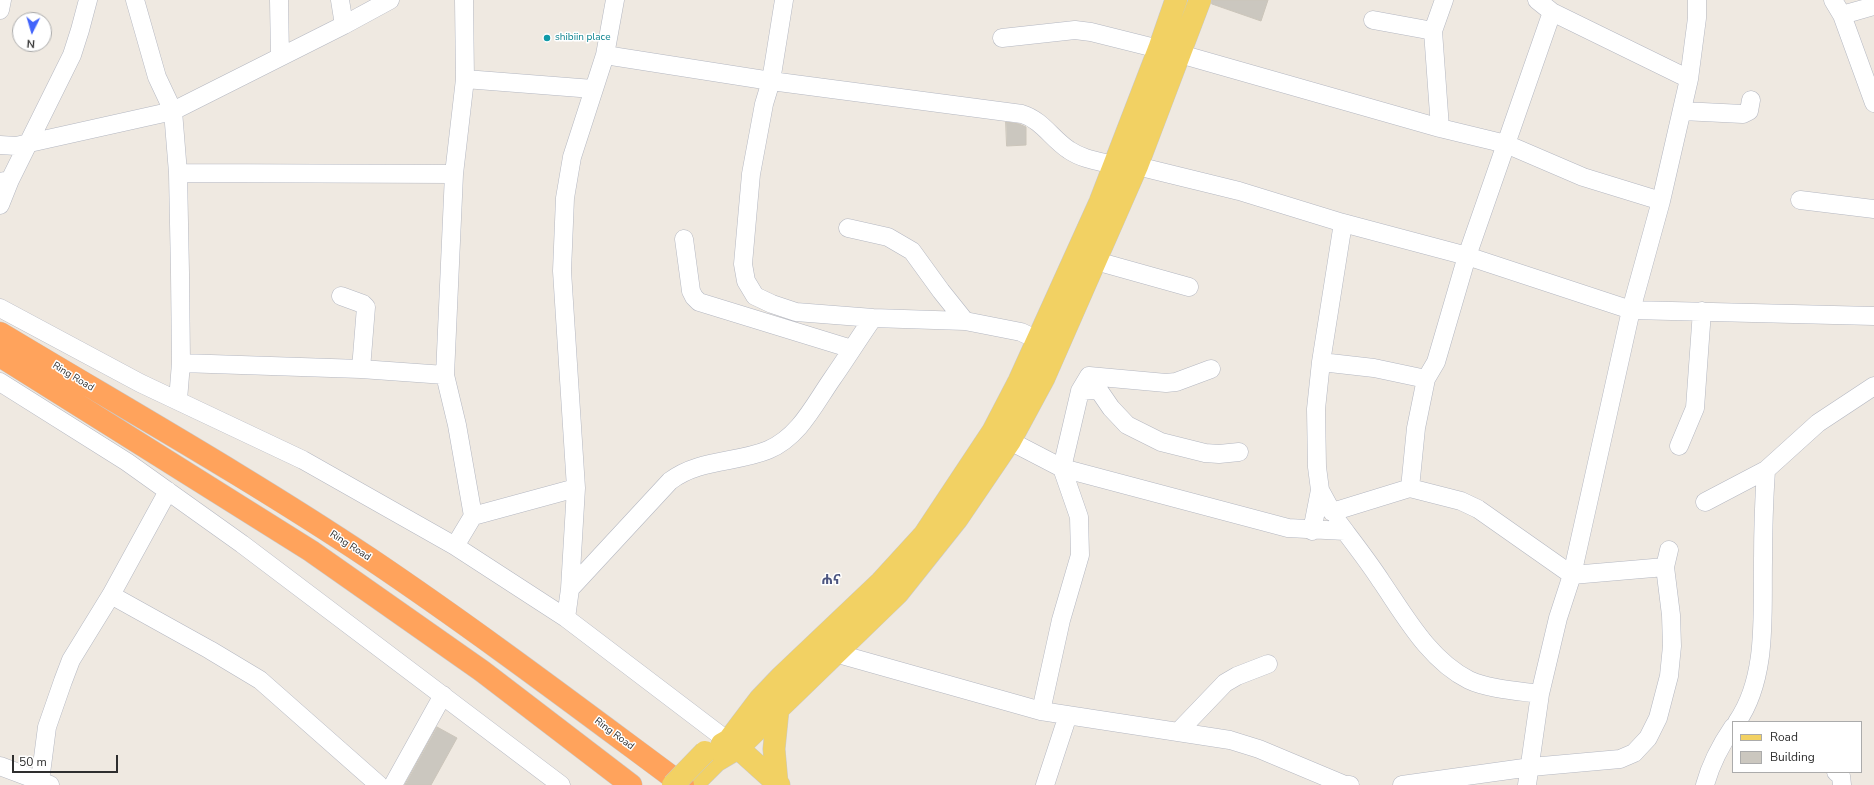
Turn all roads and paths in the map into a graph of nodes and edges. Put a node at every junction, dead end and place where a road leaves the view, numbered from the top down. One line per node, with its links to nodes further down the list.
1 (2, 0): 17 (street)
2 (88, 0): 37 (street)
3 (135, 0): 35 (street)
4 (279, 0): 27 (street)
5 (340, 0): 21 (street)
6 (390, 0): 21 (street)
7 (464, 0): 28 (street)
8 (615, 0): 26 (street)
9 (784, 0): 30 (street)
10 (1176, 0): 24 (main road)
11 (1200, 0): 25 (main road)
12 (1444, 0): 22 (street)
13 (1537, 0): 18 (street)
14 (1697, 0): 29 (street)
15 (1833, 0): 19 (street)
16 (1874, 6): 19 (street)
17 (0, 10)
18 (1552, 12): 29 (street); 38 (street)
19 (1842, 16): 33 (street)
20 (1373, 20): 22 (street)
21 (344, 25): 27 (street)
22 (1433, 31): 36 (street)
23 (1002, 38): 24 (street)
24 (1159, 49): 40 (main road)
25 (1180, 54): 36 (street); 41 (main road)
26 (605, 55): 30 (street); 31 (street)
27 (280, 58): 35 (street)
28 (465, 79): 31 (street); 43 (street)
29 (1689, 79): 34 (street)
30 (771, 81): 40 (street); 61 (street)
31 (594, 89): 82 (street)
32 (1751, 100): 34 (street)
33 (1874, 103)
34 (1682, 110): 46 (street)
35 (173, 111): 37 (street); 42 (street)
36 (1440, 128): 38 (street)
37 (30, 142): 39 (street); 44 (street)
38 (1506, 144): 46 (street); 52 (street)
39 (0, 145)
40 (1114, 165): 56 (main road)
41 (1137, 166): 49 (street); 53 (main road)
42 (178, 174): 43 (street); 68 (street)
43 (454, 174): 71 (street)
44 (5, 181): 47 (street)
45 (1800, 200): 48 (street)
46 (1660, 201): 58 (street)
47 (0, 205)
48 (1874, 209)
49 (1343, 223): 52 (street); 67 (street)
50 (848, 228): 62 (street)
51 (684, 239): 65 (street)
52 (1467, 256): 58 (street); 72 (street)
53 (1096, 261): 54 (street); 56 (main road)
54 (1189, 287)
55 (341, 296): 69 (street)
56 (1065, 305): 64 (main road); 77 (main road)
57 (0, 308): 76 (street)
58 (1631, 310): 59 (street); 94 (street)
59 (1702, 311): 60 (street); 78 (street)
60 (1874, 316)
61 (872, 318): 62 (street); 65 (street)
62 (965, 321): 64 (street)
63 (0, 333): 120 (highway, Ring Road)
64 (1038, 340): 108 (main road)
65 (852, 349): 95 (street)
66 (0, 356): 118 (highway, Ring Road)
67 (1321, 362): 72 (street); 84 (street)
68 (181, 364): 69 (street); 76 (street)
69 (361, 369): 71 (street)
70 (1211, 369): 75 (street)
71 (445, 375): 88 (street)
72 (1426, 379): 83 (street)
73 (0, 382): 85 (street)
74 (1874, 386): 81 (street)
75 (1080, 391): 79 (street); 80 (street)
76 (178, 400): 91 (street)
77 (1010, 441): 80 (street); 98 (main road)
78 (1679, 446)
79 (1239, 452)
80 (1062, 468): 89 (street); 103 (street)
81 (1766, 470): 86 (street); 105 (street)
82 (576, 488): 88 (street); 95 (street)
83 (1410, 488): 87 (street); 94 (street)
84 (1320, 490): 87 (street); 89 (street)
85 (168, 491): 96 (street); 101 (street)
86 (1705, 502)
87 (1332, 512): 90 (street)
88 (473, 516): 91 (street)
89 (1312, 531): 90 (street)
90 (1345, 531): 100 (street)
91 (456, 546): 97 (street)
92 (1670, 550): 93 (street)
93 (1665, 567): 94 (street); 111 (street)
94 (1572, 575): 100 (street)
95 (570, 589): 97 (street)
96 (111, 595): 113 (street); 115 (street)
97 (566, 618): 108 (street)
98 (835, 653): 102 (main road); 103 (street)
99 (1268, 664): 107 (street)
100 (1540, 694): 111 (street)
101 (443, 695): 116 (street); 117 (street)
102 (778, 709): 108 (main road); 114 (main road)
103 (1041, 711): 104 (street)
104 (1068, 715): 107 (street); 122 (street)
105 (1738, 721)
106 (1732, 728): 127 (street)
107 (1179, 731): 123 (street)
108 (733, 744): 109 (main road); 114 (main road)
109 (711, 757): 119 (main road, bridge); 121 (main road)
110 (0, 766): 113 (street)
111 (1531, 767): 125 (street); 126 (street)
112 (1837, 773): 128 (street)
113 (44, 783)
114 (778, 784)
115 (379, 785)
116 (393, 785)
117 (561, 785)
118 (631, 785)
119 (673, 785)
120 (683, 785)
121 (692, 785)
122 (1045, 785)
123 (1345, 785): 124 (street)
124 (1350, 785)
125 (1402, 785)
126 (1527, 785)
127 (1705, 785)
128 (1842, 785)

